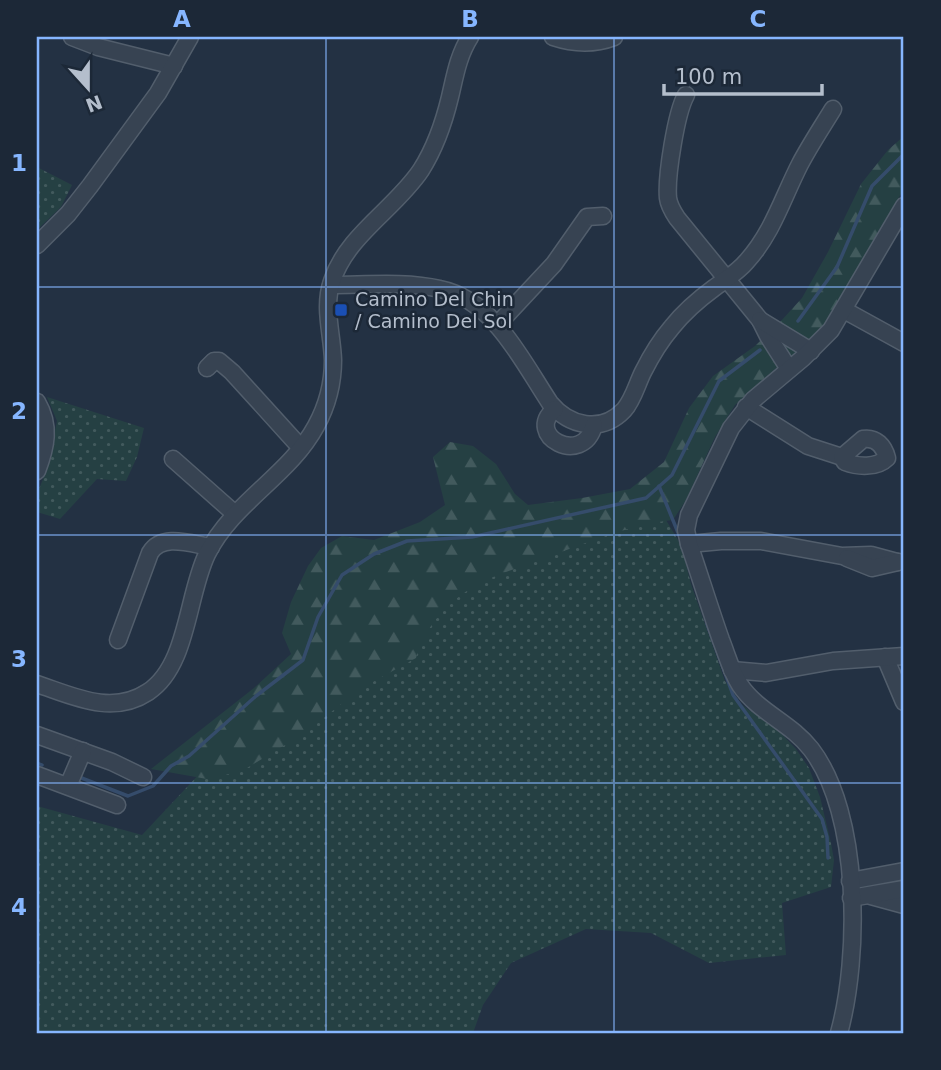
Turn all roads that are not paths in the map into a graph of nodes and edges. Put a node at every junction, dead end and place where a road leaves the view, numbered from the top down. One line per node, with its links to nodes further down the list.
1 (72, 37): 6 (street)
2 (190, 37): 6 (street)
3 (470, 37): 13 (street)
4 (553, 37): 5 (street)
5 (614, 37)
6 (174, 66): 11 (street)
7 (686, 95): 12 (street)
8 (833, 109): 12 (street)
9 (904, 206): 14 (street)
10 (603, 216): 16 (street)
11 (37, 245)
12 (727, 280): 15 (street); 24 (street)
13 (331, 285): 16 (street); 25 (street)
14 (844, 310): 17 (street); 18 (street)
15 (760, 320): 18 (street); 20 (street)
16 (497, 326): 23 (street)
17 (904, 343)
18 (811, 351): 20 (street)
19 (207, 368): 25 (street)
20 (789, 369): 22 (street)
21 (37, 402): 28 (street)
22 (746, 407): 26 (street); 30 (street)
23 (555, 409): 24 (street); 24 (street)
24 (594, 425)
25 (301, 448): 29 (street)
26 (842, 457)
27 (173, 459): 29 (street)
28 (37, 471)
29 (234, 513): 31 (street)
30 (689, 544): 32 (street); 36 (street)
31 (211, 547): 33 (street); 38 (street)
32 (901, 562)
33 (118, 640)
34 (904, 656): 35 (street)
35 (885, 657): 37 (street); 40 (street)
36 (732, 670): 37 (street); 39 (street)
37 (766, 673): 39 (street)
38 (37, 684)
39 (743, 690): 48 (street)
40 (904, 702)
41 (37, 735): 42 (street)
42 (83, 751): 44 (street); 45 (street)
43 (37, 775): 45 (street)
44 (143, 777)
45 (68, 786): 46 (street)
46 (117, 805)
47 (904, 871): 48 (street)
48 (850, 881): 51 (street)
49 (904, 889): 50 (street)
50 (869, 895): 51 (street); 52 (street)
51 (851, 898): 53 (street)
52 (904, 905)
53 (839, 1033)

